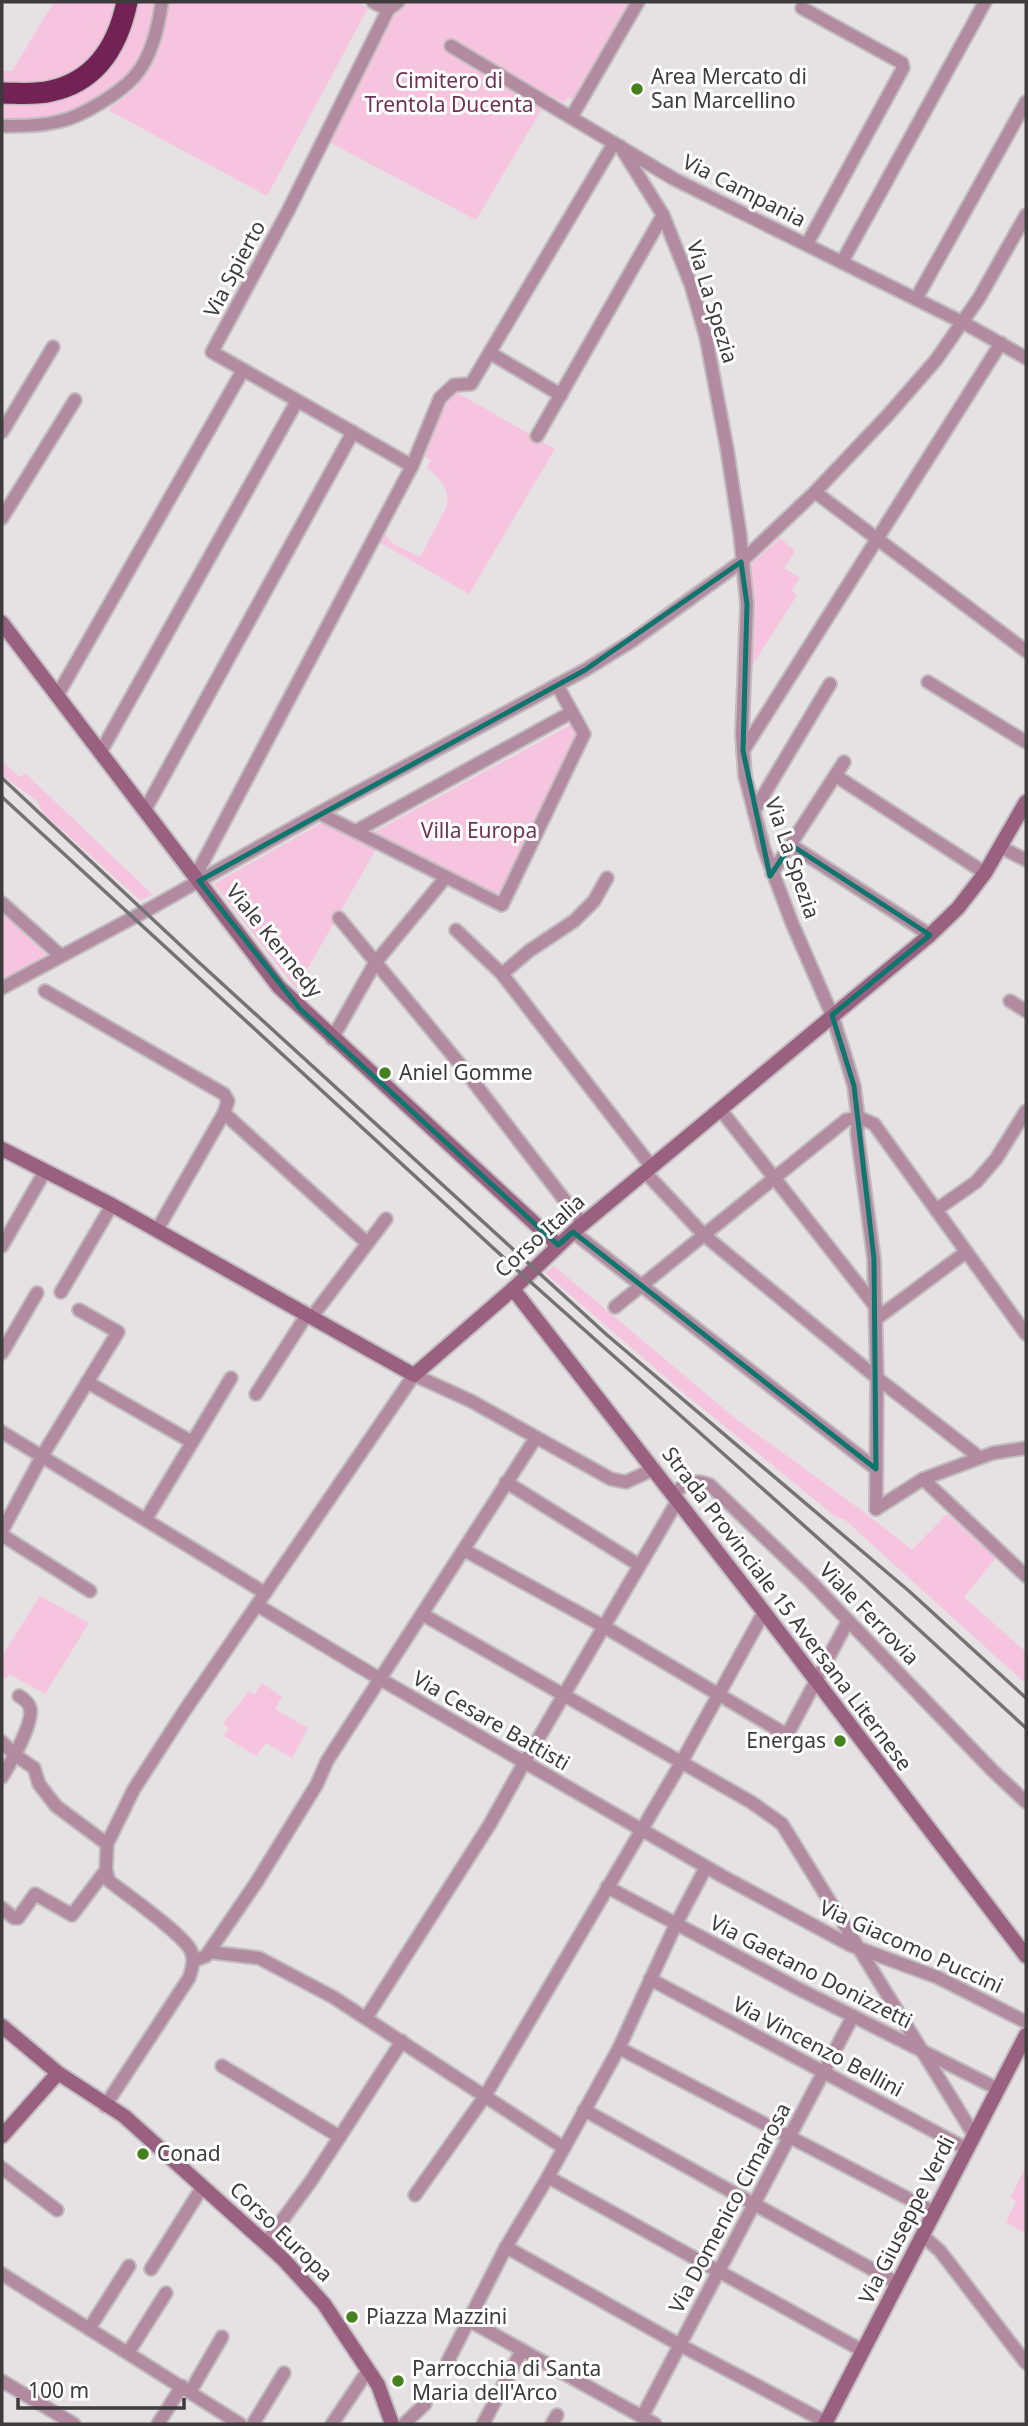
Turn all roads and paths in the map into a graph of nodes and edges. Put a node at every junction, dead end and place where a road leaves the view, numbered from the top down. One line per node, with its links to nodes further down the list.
1 (162, 2): 12 (street)
2 (373, 2): 6 (street)
3 (638, 2): 11 (street)
4 (985, 2): 19 (street)
5 (126, 3): 9 (highway)
6 (393, 6): 26 (street, Via Spierto)
7 (802, 8): 18 (street)
8 (452, 46): 11 (street, Via Campania)
9 (2, 93)
10 (1026, 102): 20 (street)
11 (572, 116): 13 (street, Via Campania)
12 (2, 126)
13 (617, 145): 14 (street, Via Campania); 15 (street, Via La Spezia); 24 (street)
14 (650, 164): 15 (street); 18 (street, Via Campania)
15 (643, 183): 16 (street, Via La Spezia)
16 (663, 215): 27 (street); 37 (street, Via La Spezia)
17 (1026, 215): 21 (street)
18 (807, 244): 19 (street, Via Campania)
19 (842, 262): 20 (street, Via Campania)
20 (916, 299): 21 (street, Via Campania)
21 (964, 323): 22 (street, Via Campania); 34 (street)
22 (1001, 343): 25 (street, Via Campania); 36 (street)
23 (53, 347): 30 (street)
24 (490, 354): 27 (street); 33 (street)
25 (1026, 358)
26 (243, 370): 29 (street, Via Spierto); 43 (street)
27 (561, 396): 32 (street)
28 (75, 400): 35 (street)
29 (297, 401): 31 (street, Via Spierto); 47 (street)
30 (2, 432)
31 (353, 432): 33 (street, Via Spierto); 51 (street)
32 (537, 436)
33 (412, 466): 62 (street)
34 (815, 492): 36 (street); 37 (street)
35 (2, 518)
36 (878, 540): 39 (street); 46 (street)
37 (741, 562): 42 (street); 46 (street, Via La Spezia)
38 (2, 624): 43 (street, Viale Kennedy)
39 (1026, 651)
40 (928, 682): 45 (street)
41 (830, 684): 52 (street)
42 (557, 685): 44 (street); 53 (street)
43 (57, 696): 47 (street, Viale Kennedy)
44 (572, 712): 54 (street); 60 (street)
45 (1026, 742)
46 (743, 751): 52 (street, Via La Spezia)
47 (100, 753): 51 (street, Viale Kennedy)
48 (844, 762): 49 (street)
49 (836, 776): 55 (street); 59 (street)
50 (1026, 802): 56 (street, Corso Italia)
51 (145, 810): 62 (street, Viale Kennedy)
52 (754, 811): 58 (street, Via La Spezia)
53 (319, 813): 54 (street); 62 (street)
54 (356, 831): 60 (street)
55 (791, 845): 58 (street); 66 (street)
56 (1000, 847): 57 (street); 59 (street, Corso Italia)
57 (1026, 860)
58 (772, 873): 74 (street, Via La Spezia)
59 (985, 873): 66 (street, Corso Italia)
60 (446, 877): 68 (street)
61 (607, 878): 69 (street)
62 (197, 879): 67 (street); 75 (street, Viale Kennedy)
63 (2, 903): 67 (street)
64 (339, 918): 68 (street)
65 (456, 930): 69 (street)
66 (930, 934): 74 (street, Corso Italia)
67 (61, 956): 70 (street)
68 (375, 963): 75 (street); 87 (street)
69 (502, 974): 81 (street)
70 (2, 988)
71 (45, 991): 77 (street)
72 (1010, 1001): 73 (street)
73 (1026, 1011)
74 (832, 1015): 76 (street, Corso Italia); 79 (street, Via La Spezia)
75 (332, 1039): 91 (street, Viale Kennedy)
76 (720, 1109): 81 (street, Corso Italia); 83 (street)
77 (224, 1113): 88 (street); 90 (street)
78 (1025, 1114): 85 (street)
79 (858, 1117): 83 (street); 85 (street); 100 (street, Via La Spezia)
80 (2, 1149): 82 (street)
81 (648, 1169): 87 (street, Corso Italia); 89 (street)
82 (45, 1171): 84 (street); 92 (street)
83 (775, 1177): 89 (street); 100 (street)
84 (112, 1205): 88 (street); 96 (street)
85 (936, 1210): 93 (street)
86 (386, 1219): 90 (street)
87 (578, 1228): 91 (street, Corso Italia); 94 (street)
88 (157, 1230): 101 (street)
89 (704, 1235): 94 (street); 106 (street)
90 (366, 1242): 101 (street)
91 (558, 1245): 95 (street, Corso Italia)
92 (2, 1246)
93 (966, 1252): 100 (street); 102 (street)
94 (642, 1286): 98 (street); 116 (street)
95 (513, 1289): 104 (street, Corso Italia); 115 (street, Strada Provinciale 15 Aversana Liternese)
96 (61, 1292)
97 (37, 1293): 103 (street)
98 (615, 1307)
99 (79, 1310): 107 (street)
100 (876, 1313): 106 (street, Via La Spezia)
101 (308, 1317): 104 (street); 108 (street)
102 (1026, 1334)
103 (2, 1353)
104 (414, 1375): 110 (street); 126 (street)
105 (231, 1378): 111 (street)
106 (877, 1378): 114 (street); 116 (street, Via La Spezia)
107 (87, 1382): 111 (street); 113 (street)
108 (256, 1394)
109 (2, 1432): 113 (street)
110 (535, 1439): 115 (street); 118 (street)
111 (192, 1442): 120 (street)
112 (1026, 1448): 114 (street)
113 (43, 1456): 120 (street); 121 (street)
114 (979, 1457): 117 (street)
115 (654, 1469): 119 (street, Strada Provinciale 15 Aversana Liternese)
116 (876, 1469): 117 (street, Via La Spezia)
117 (923, 1479): 124 (street)
118 (506, 1482): 122 (street); 123 (street)
119 (675, 1497): 123 (street); 128 (street, Strada Provinciale 15 Aversana Liternese); 130 (street, Viale Ferrovia)
120 (146, 1519): 126 (street)
121 (2, 1533): 125 (street)
122 (464, 1550): 129 (street); 131 (street)
123 (639, 1565): 131 (street)
124 (1026, 1576)
125 (90, 1591)
126 (265, 1593): 127 (street)
127 (257, 1605): 132 (street, Via Cesare Battisti); 144 (street)
128 (764, 1612): 133 (street, Strada Provinciale 15 Aversana Liternese); 135 (street)
129 (422, 1614): 132 (street); 134 (street)
130 (848, 1621): 133 (street); 142 (street, Viale Ferrovia)
131 (603, 1626): 134 (street); 135 (street)
132 (380, 1679): 139 (street, Via Cesare Battisti); 151 (street)
133 (817, 1681): 135 (street); 152 (street, Strada Provinciale 15 Aversana Liternese)
134 (564, 1695): 139 (street); 140 (street)
135 (719, 1695): 140 (street)
136 (19, 1696): 138 (street)
137 (2, 1742): 138 (street)
138 (15, 1755): 141 (street); 144 (street)
139 (524, 1763): 143 (street, Via Cesare Battisti); 156 (street)
140 (681, 1763): 143 (street); 150 (street)
141 (2, 1777)
142 (1026, 1802)
143 (641, 1829): 145 (street, Via Cesare Battisti); 147 (street)
144 (107, 1844): 146 (street)
145 (706, 1867): 149 (street); 150 (street, Via Giacomo Puccini)
146 (106, 1870): 148 (street); 153 (street)
147 (607, 1887): 149 (street, Via Gaetano Donizzetti); 167 (street)
148 (2, 1908)
149 (676, 1924): 154 (street); 155 (street, Via Gaetano Donizzetti)
150 (861, 1950): 157 (street, Via Giacomo Puccini); 162 (street)
151 (209, 1952): 153 (street); 156 (street)
152 (1026, 1956)
153 (193, 1961): 168 (street)
154 (650, 1979): 161 (street); 164 (street, Via Vincenzo Bellini)
155 (853, 2015): 162 (street, Via Gaetano Donizzetti); 164 (street, Via Domenico Cimarosa)
156 (366, 2018): 160 (street)
157 (1026, 2022)
158 (2, 2026): 165 (street, Corso Europa)
159 (1026, 2035): 166 (street, Via Giuseppe Verdi)
160 (402, 2041): 167 (street); 173 (street)
161 (618, 2048): 169 (street); 172 (street)
162 (922, 2051): 166 (street, Via Gaetano Donizzetti); 170 (street)
163 (222, 2066): 173 (street)
164 (824, 2071): 172 (street, Via Domenico Cimarosa); 175 (street, Via Vincenzo Bellini)
165 (58, 2073): 168 (street, Corso Europa); 171 (street)
166 (998, 2089): 170 (street, Via Giuseppe Verdi)
167 (485, 2096): 174 (street); 179 (street)
168 (105, 2106): 178 (street, Corso Europa)
169 (584, 2110): 174 (street); 180 (street)
170 (974, 2135): 175 (street, Via Giuseppe Verdi)
171 (2, 2136)
172 (790, 2136): 180 (street, Via Domenico Cimarosa); 182 (street)
173 (340, 2137): 184 (street)
174 (564, 2147): 177 (street)
175 (967, 2149): 182 (street, Via Giuseppe Verdi)
176 (2, 2168): 181 (street)
177 (548, 2177): 185 (street); 188 (street)
178 (203, 2186): 184 (street, Corso Europa); 187 (street)
179 (415, 2195)
180 (754, 2203): 188 (street, Via Domenico Cimarosa); 190 (street)
181 (57, 2210)
182 (934, 2212): 183 (street, Via Giuseppe Verdi)
183 (922, 2235): 190 (street, Via Giuseppe Verdi); 200 (street)
184 (270, 2247): 201 (street, Corso Europa)
185 (506, 2247): 192 (street); 195 (street)
186 (129, 2266): 193 (street)
187 (150, 2269)
188 (719, 2271): 195 (street, Via Domenico Cimarosa); 197 (street)
189 (2, 2274): 193 (street)
190 (897, 2283): 197 (street, Via Giuseppe Verdi)
191 (166, 2293): 198 (street)
192 (468, 2320): 196 (street); 199 (street)
193 (89, 2329): 198 (street)
194 (222, 2337): 204 (street)
195 (680, 2345): 206 (street, Via Domenico Cimarosa); 207 (street)
196 (522, 2350): 206 (street); 215 (street)
197 (863, 2351): 207 (street, Via Giuseppe Verdi)
198 (128, 2353): 204 (street)
199 (448, 2361)
200 (1026, 2363)
201 (367, 2372): 212 (street); 213 (street, Corso Europa)
202 (284, 2373): 211 (street)
203 (2, 2381): 208 (street)
204 (186, 2389): 209 (street); 210 (street)
205 (425, 2404): 214 (street)
206 (642, 2417): 216 (street)
207 (828, 2423)
208 (74, 2424)
209 (158, 2424)
210 (240, 2424)
211 (253, 2424)
212 (332, 2424)
213 (392, 2424)
214 (404, 2424)
215 (483, 2424)
216 (654, 2424)

